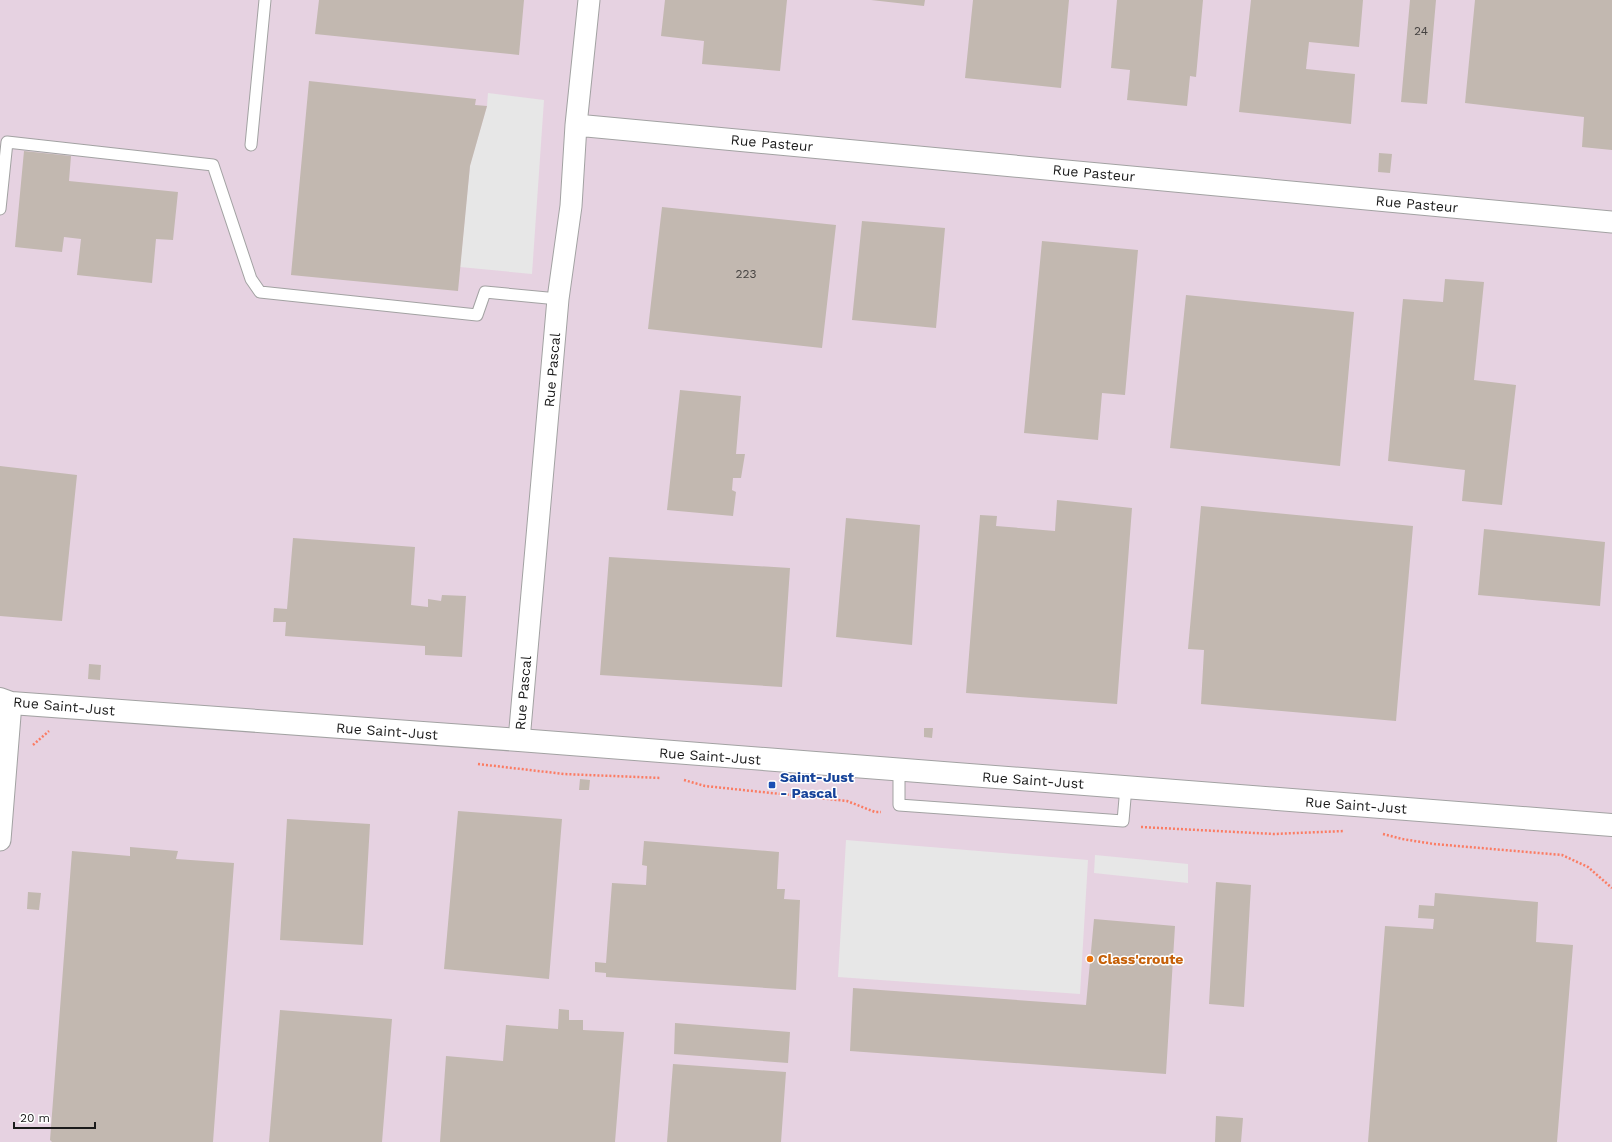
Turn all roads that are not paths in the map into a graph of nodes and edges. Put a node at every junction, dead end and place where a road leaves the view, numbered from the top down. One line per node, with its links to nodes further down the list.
1 (264, 0): 4 (lane)
2 (589, 0): 3 (street, Rue Pascal)
3 (576, 125): 6 (street, Rue Pasteur); 7 (street, Rue Pascal)
4 (251, 145)
5 (0, 209): 7 (lane)
6 (1612, 222)
7 (558, 299): 9 (street, Rue Pascal)
8 (6, 701): 9 (street, Rue Saint-Just); 13 (street)
9 (519, 740): 10 (street, Rue Saint-Just)
10 (899, 770): 11 (street, Rue Saint-Just); 11 (lane)
11 (1126, 787): 12 (street, Rue Saint-Just)
12 (1612, 825)
13 (0, 840)

